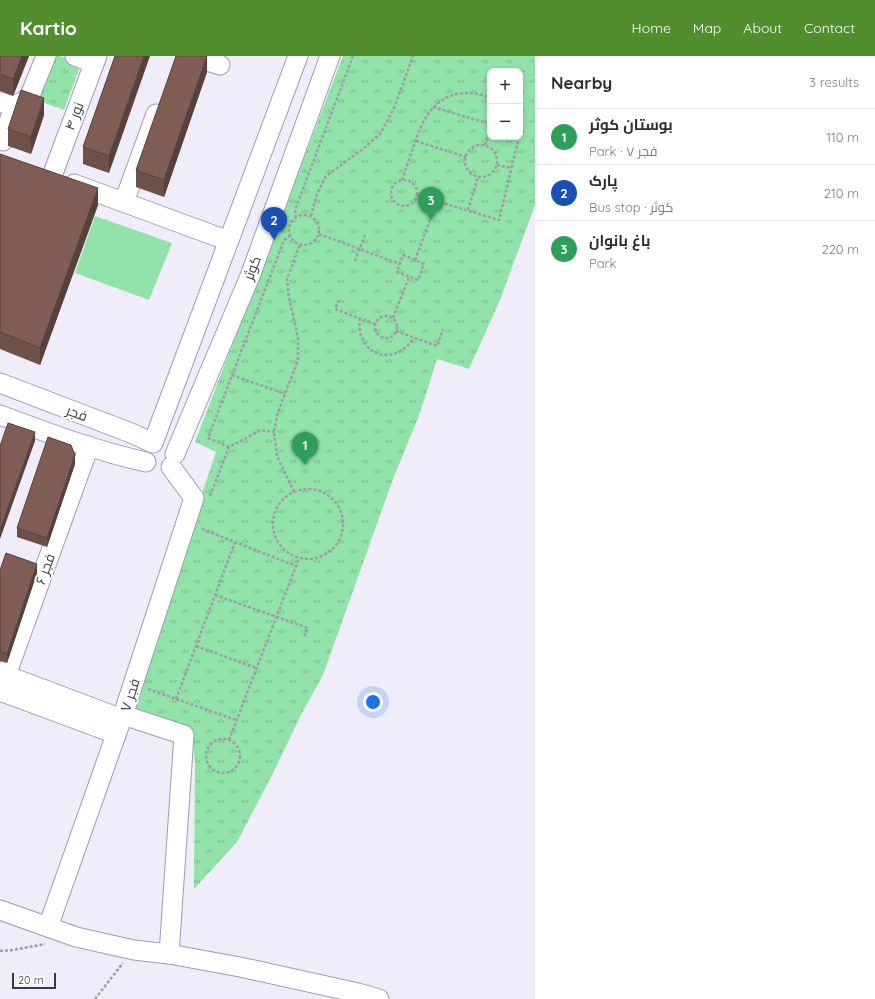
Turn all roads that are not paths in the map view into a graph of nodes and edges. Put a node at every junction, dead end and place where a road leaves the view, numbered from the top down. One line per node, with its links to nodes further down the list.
1 (46, 56): 9 (street)
2 (74, 56): 6 (street)
3 (298, 56): 12 (street)
4 (330, 56): 19 (street, کوثر)
5 (181, 58): 7 (street)
6 (96, 60): 11 (street, نور ۴)
7 (220, 65)
8 (161, 100): 11 (street)
9 (7, 104): 10 (street)
10 (3, 152)
11 (124, 202): 12 (street)
12 (229, 241): 16 (street)
13 (0, 383): 15 (street, فجر)
14 (0, 415): 17 (street, فجر)
15 (131, 433): 16 (street, فجر); 18 (street)
16 (153, 443): 19 (street); 20 (street)
17 (90, 446): 18 (street, فجر); 21 (street, فجر ۶)
18 (122, 456): 20 (street, فجر)
19 (173, 460): 20 (street); 22 (street, فجر ۷)
20 (146, 462)
21 (1, 684): 22 (street)
22 (121, 723): 24 (street, فجر ۷); 25 (street)
23 (0, 910): 24 (street)
24 (48, 935): 25 (street)
25 (170, 954): 26 (street)
26 (379, 999)

